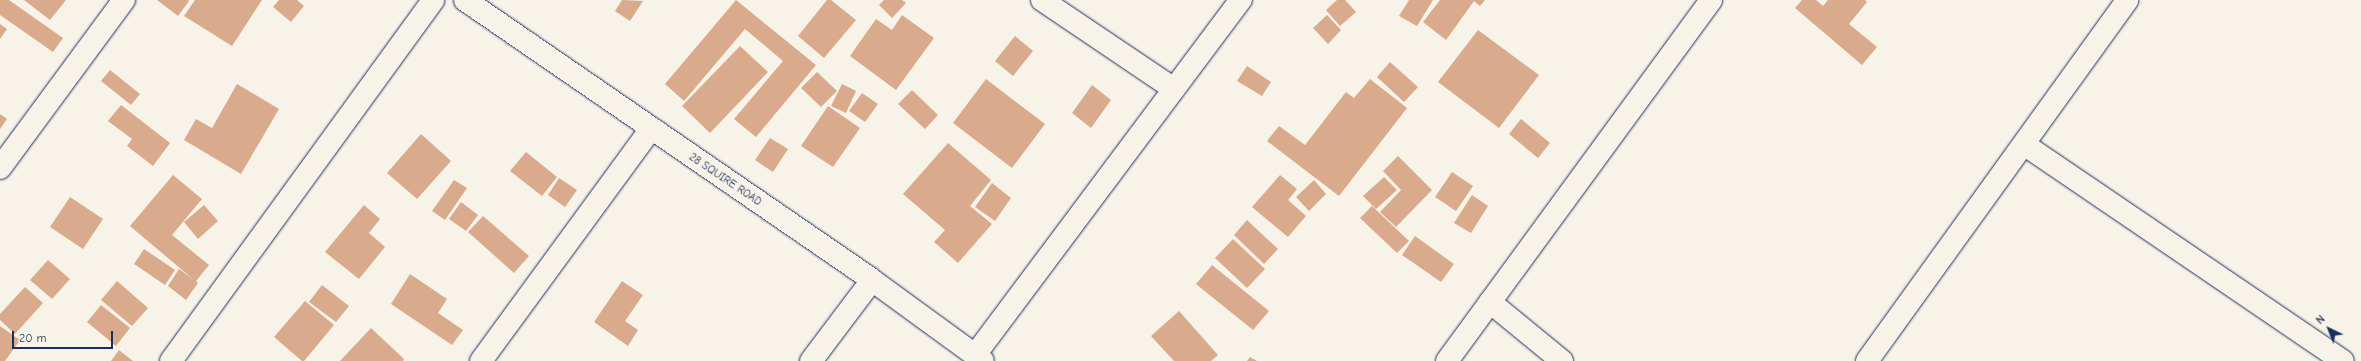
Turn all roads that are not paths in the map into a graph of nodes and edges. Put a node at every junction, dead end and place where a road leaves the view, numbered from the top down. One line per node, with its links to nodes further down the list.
1 (124, 0): 11 (street)
2 (432, 0): 15 (street)
3 (465, 0): 9 (street, 28 SQUIRE ROAD)
4 (1042, 0): 8 (street)
5 (1241, 0): 8 (street)
6 (1711, 0): 13 (street)
7 (2127, 0): 10 (street)
8 (1174, 89): 14 (street)
9 (651, 129): 12 (street, 28 SQUIRE ROAD); 16 (street)
10 (2025, 145): 20 (street); 21 (street)
11 (0, 168)
12 (872, 280): 14 (street, 28 SQUIRE ROAD); 17 (street)
13 (1490, 302): 18 (street); 19 (street)
14 (979, 358)
15 (171, 361)
16 (481, 361)
17 (812, 361)
18 (1447, 361)
19 (1562, 361)
20 (1867, 361)
21 (2343, 361)

